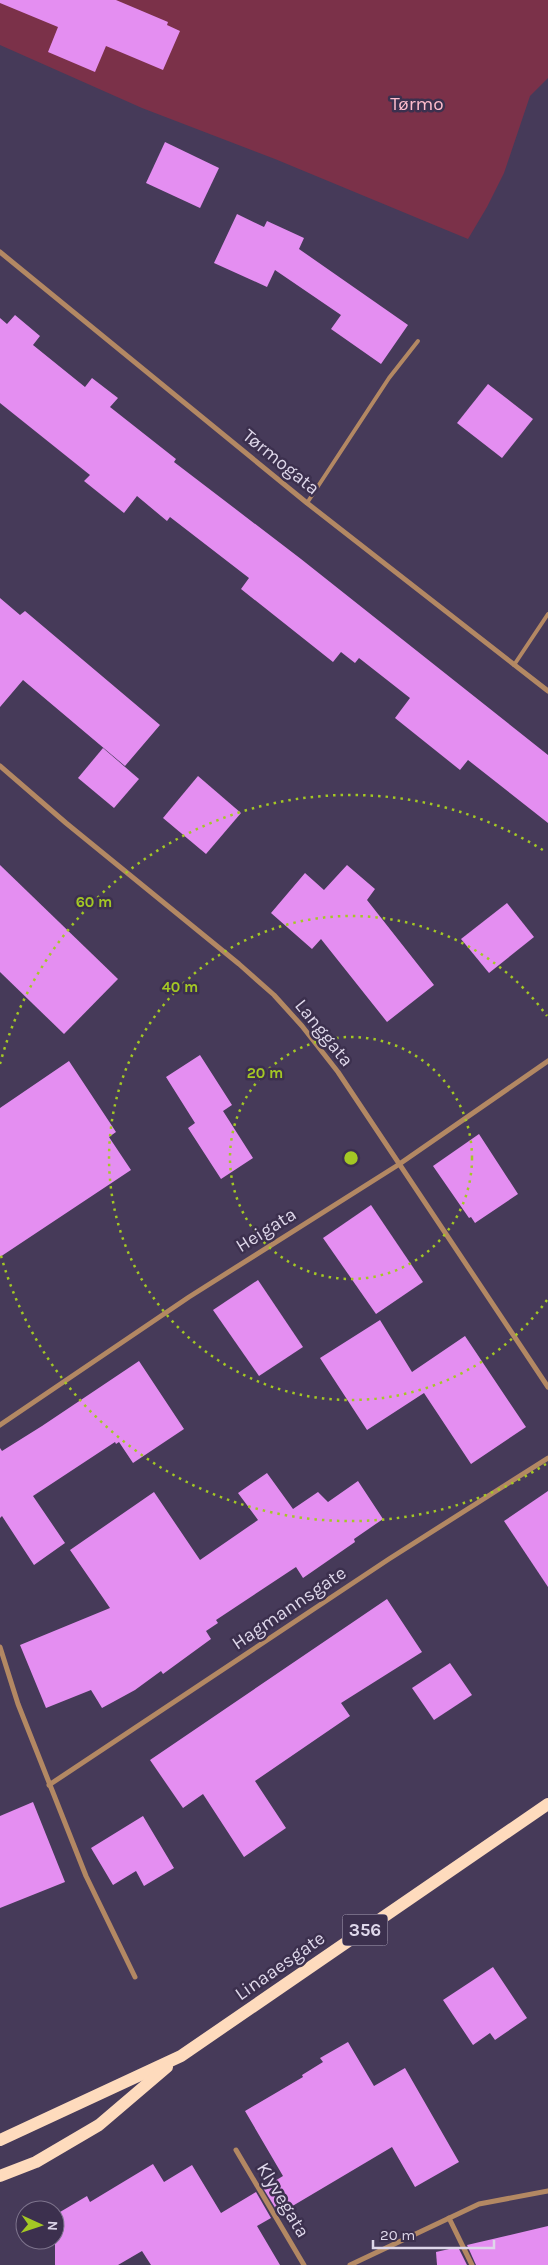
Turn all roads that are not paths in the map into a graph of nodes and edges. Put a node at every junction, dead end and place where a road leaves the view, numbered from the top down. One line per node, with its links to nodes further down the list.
1 (0, 252): 3 (street, Tørmogata)
2 (418, 342): 3 (lane)
3 (307, 502): 5 (street, Tørmogata)
4 (548, 614): 5 (lane)
5 (514, 665): 6 (street, Tørmogata)
6 (548, 691)
7 (0, 766): 9 (street, Langgata)
8 (548, 1061): 9 (street, Heigata)
9 (398, 1165): 10 (street, Langgata); 11 (street, Heigata)
10 (548, 1387)
11 (0, 1425)
12 (548, 1458): 14 (street, Hagmannsgate)
13 (0, 1647): 14 (street)
14 (49, 1785): 16 (street)
15 (548, 1804): 17 (main road, Linaaesgate / 356)
16 (136, 1977)
17 (181, 2056): 18 (main road, Linaaesgate / 356); 20 (main road, Linaaesgate / 356)
18 (0, 2140)
19 (236, 2150): 23 (street, Klyvegata)
20 (0, 2176)
21 (548, 2190): 22 (street)
22 (449, 2218): 24 (street); 25 (street)
23 (304, 2265)
24 (350, 2265)
25 (472, 2265)

